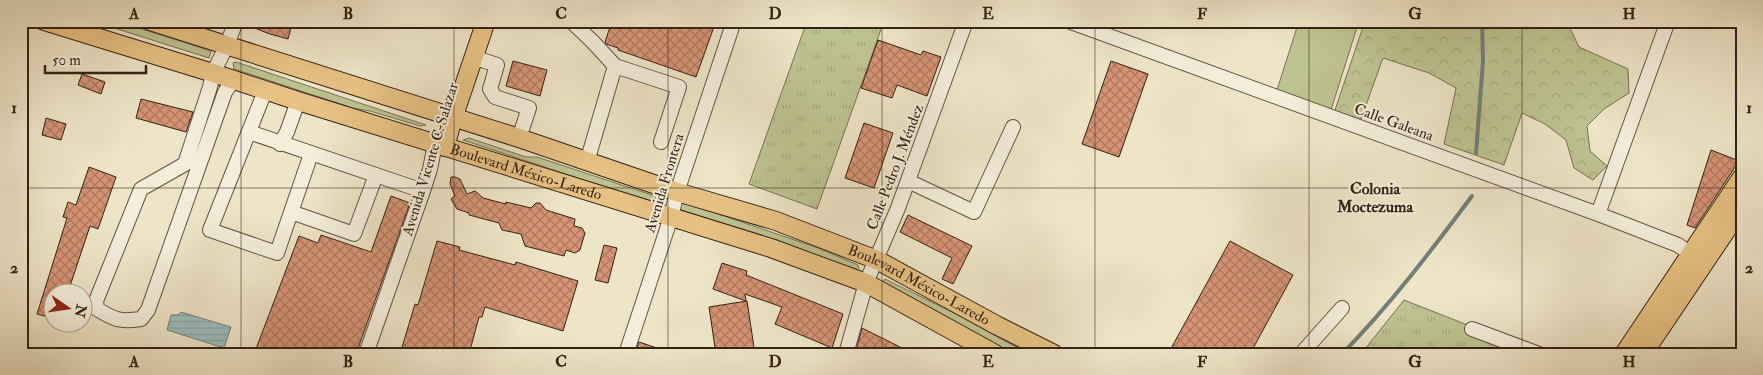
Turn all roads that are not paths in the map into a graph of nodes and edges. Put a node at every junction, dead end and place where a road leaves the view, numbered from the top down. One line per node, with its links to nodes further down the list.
1 (44, 21): 14 (main road, Boulevard México-Laredo)
2 (150, 21): 11 (main road, Boulevard México-Laredo)
3 (236, 21): 11 (street)
4 (474, 21): 18 (main road, Avenida Vicente C. Salazar)
5 (486, 21): 12 (main road, Avenida Vicente C. Salazar)
6 (571, 21): 13 (street)
7 (734, 21): 32 (street, Avenida Frontera)
8 (966, 21): 30 (street, Calle Pedro J. Méndez)
9 (1068, 21): 35 (street, Calle Galeana)
10 (1668, 21): 35 (street)
11 (227, 45): 14 (street); 18 (main road, Boulevard México-Laredo)
12 (473, 57): 18 (main road, Avenida Vicente C. Salazar); 21 (street)
13 (615, 66): 22 (street); 26 (street)
14 (214, 73): 15 (main road, Boulevard México-Laredo); 27 (street)
15 (234, 80): 16 (main road, Boulevard México-Laredo); 27 (street)
16 (265, 91): 17 (main road, Boulevard México-Laredo); 20 (street)
17 (298, 101): 23 (street); 24 (main road, Boulevard México-Laredo)
18 (447, 116): 21 (main road, Boulevard México-Laredo); 24 (main road, Avenida Vicente C. Salazar)
19 (1014, 127): 30 (street)
20 (249, 132): 23 (street); 34 (street)
21 (519, 138): 26 (main road, Boulevard México-Laredo)
22 (661, 142)
23 (280, 144): 25 (street)
24 (440, 145): 31 (street, Avenida Vicente C. Salazar); 36 (main road, Boulevard México-Laredo)
25 (312, 154): 28 (street); 34 (street)
26 (587, 162): 32 (main road, Boulevard México-Laredo)
27 (192, 167): 27 (street)
28 (376, 175): 31 (street); 34 (street)
29 (1742, 177): 37 (main road)
30 (908, 181): 38 (street, Calle Pedro J. Méndez)
31 (423, 191): 42 (street, Avenida Vicente C. Salazar)
32 (676, 192): 36 (street, Avenida Frontera); 38 (main road, Boulevard México-Laredo)
33 (1742, 207): 37 (main road)
34 (291, 212)
35 (1598, 214): 37 (street, Calle Galeana)
36 (671, 217): 39 (main road, Boulevard México-Laredo); 43 (street, Avenida Frontera)
37 (1697, 258): 49 (main road); 50 (main road)
38 (877, 260): 39 (street, Calle Pedro J. Méndez); 46 (main road, Boulevard México-Laredo)
39 (866, 283): 44 (street, Calle Pedro J. Méndez); 45 (main road, Boulevard México-Laredo)
40 (1342, 308): 47 (street)
41 (1472, 329): 48 (street)
42 (366, 354)
43 (626, 354)
44 (846, 354)
45 (996, 354)
46 (1054, 354)
47 (1302, 354)
48 (1539, 354)
49 (1624, 354)
50 (1643, 354)

